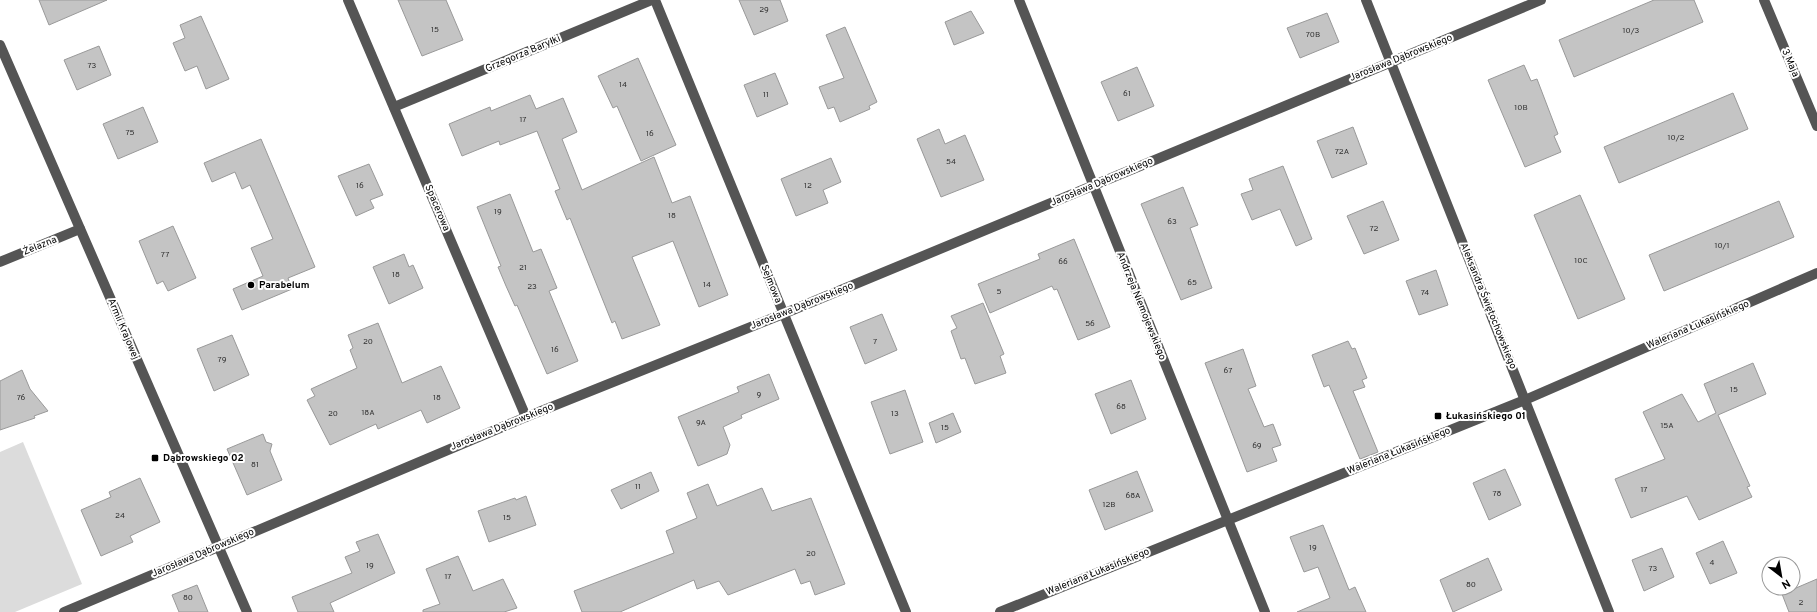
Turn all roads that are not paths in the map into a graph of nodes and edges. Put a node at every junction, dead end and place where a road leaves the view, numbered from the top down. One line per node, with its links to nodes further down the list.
1 (348, 0): 10 (street, Spacerowa)
2 (652, 0): 10 (street, Grzegorza Baryłki)
3 (655, 0): 16 (street, Sejmowa)
4 (1019, 0): 12 (street, Andrzeja Niemojewskiego)
5 (1366, 0): 9 (street, Aleksandra Świętochowskiego)
6 (1541, 0): 9 (street, Jarosława Dąbrowskiego)
7 (1764, 0): 11 (street, 3 Maja)
8 (0, 45): 13 (street, Armii Krajowej)
9 (1392, 61): 12 (street, Jarosława Dąbrowskiego); 17 (street, Aleksandra Świętochowskiego)
10 (394, 107): 18 (street, Spacerowa)
11 (1817, 126)
12 (1092, 186): 16 (street, Jarosława Dąbrowskiego); 19 (street, Andrzeja Niemojewskiego)
13 (80, 229): 14 (street, Żelazna); 20 (street, Armii Krajowej)
14 (0, 262)
15 (1817, 273): 17 (street, Waleriana Łukasińskiego)
16 (783, 314): 18 (street, Jarosława Dąbrowskiego); 23 (street, Sejmowa)
17 (1525, 400): 19 (street, Waleriana Łukasińskiego); 26 (street, Aleksandra Świętochowskiego)
18 (526, 417): 20 (street, Jarosława Dąbrowskiego)
19 (1228, 519): 24 (street, Waleriana Łukasińskiego); 25 (street, Andrzeja Niemojewskiego)
20 (219, 546): 21 (street, Jarosława Dąbrowskiego); 22 (street, Armii Krajowej)
21 (64, 612)
22 (247, 612)
23 (906, 612)
24 (1000, 612)
25 (1265, 612)
26 (1609, 612)

